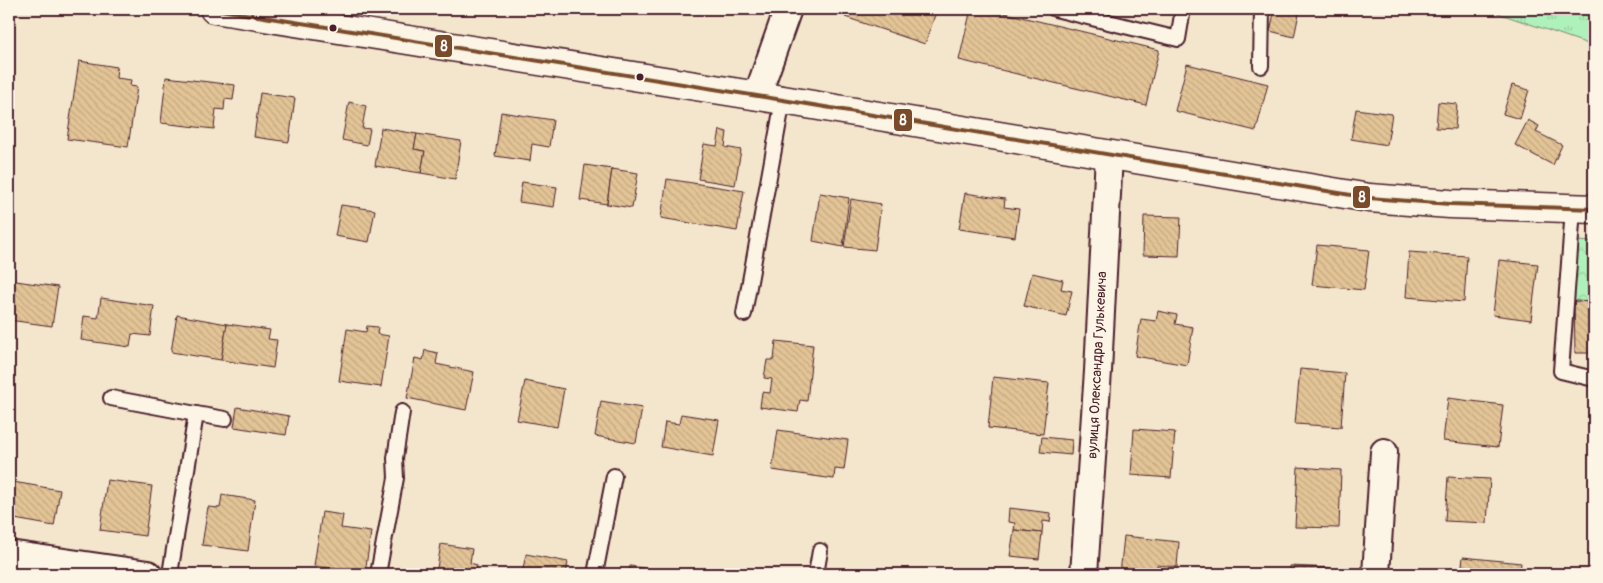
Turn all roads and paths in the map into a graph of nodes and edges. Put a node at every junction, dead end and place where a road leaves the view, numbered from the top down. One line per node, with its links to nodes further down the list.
1 (214, 9): 6 (street)
2 (788, 9): 8 (street)
3 (1055, 9): 4 (lane)
4 (1183, 9)
5 (1262, 9): 7 (lane)
6 (313, 17): 8 (street)
7 (1262, 66)
8 (770, 98): 9 (street); 11 (lane)
9 (1109, 155): 10 (street); 26 (street, вулиця Олександра Гулькевича)
10 (1584, 209): 12 (lane)
11 (744, 314)
12 (1594, 379)
13 (111, 398): 15 (lane)
14 (402, 412): 23 (lane)
15 (196, 414): 16 (lane); 22 (lane)
16 (225, 418)
17 (1384, 452): 27 (street)
18 (614, 476): 24 (lane)
19 (820, 550): 25 (lane)
20 (9, 554): 21 (street)
21 (148, 574)
22 (170, 574)
23 (378, 574)
24 (595, 574)
25 (816, 574)
26 (1084, 574)
27 (1376, 574)

